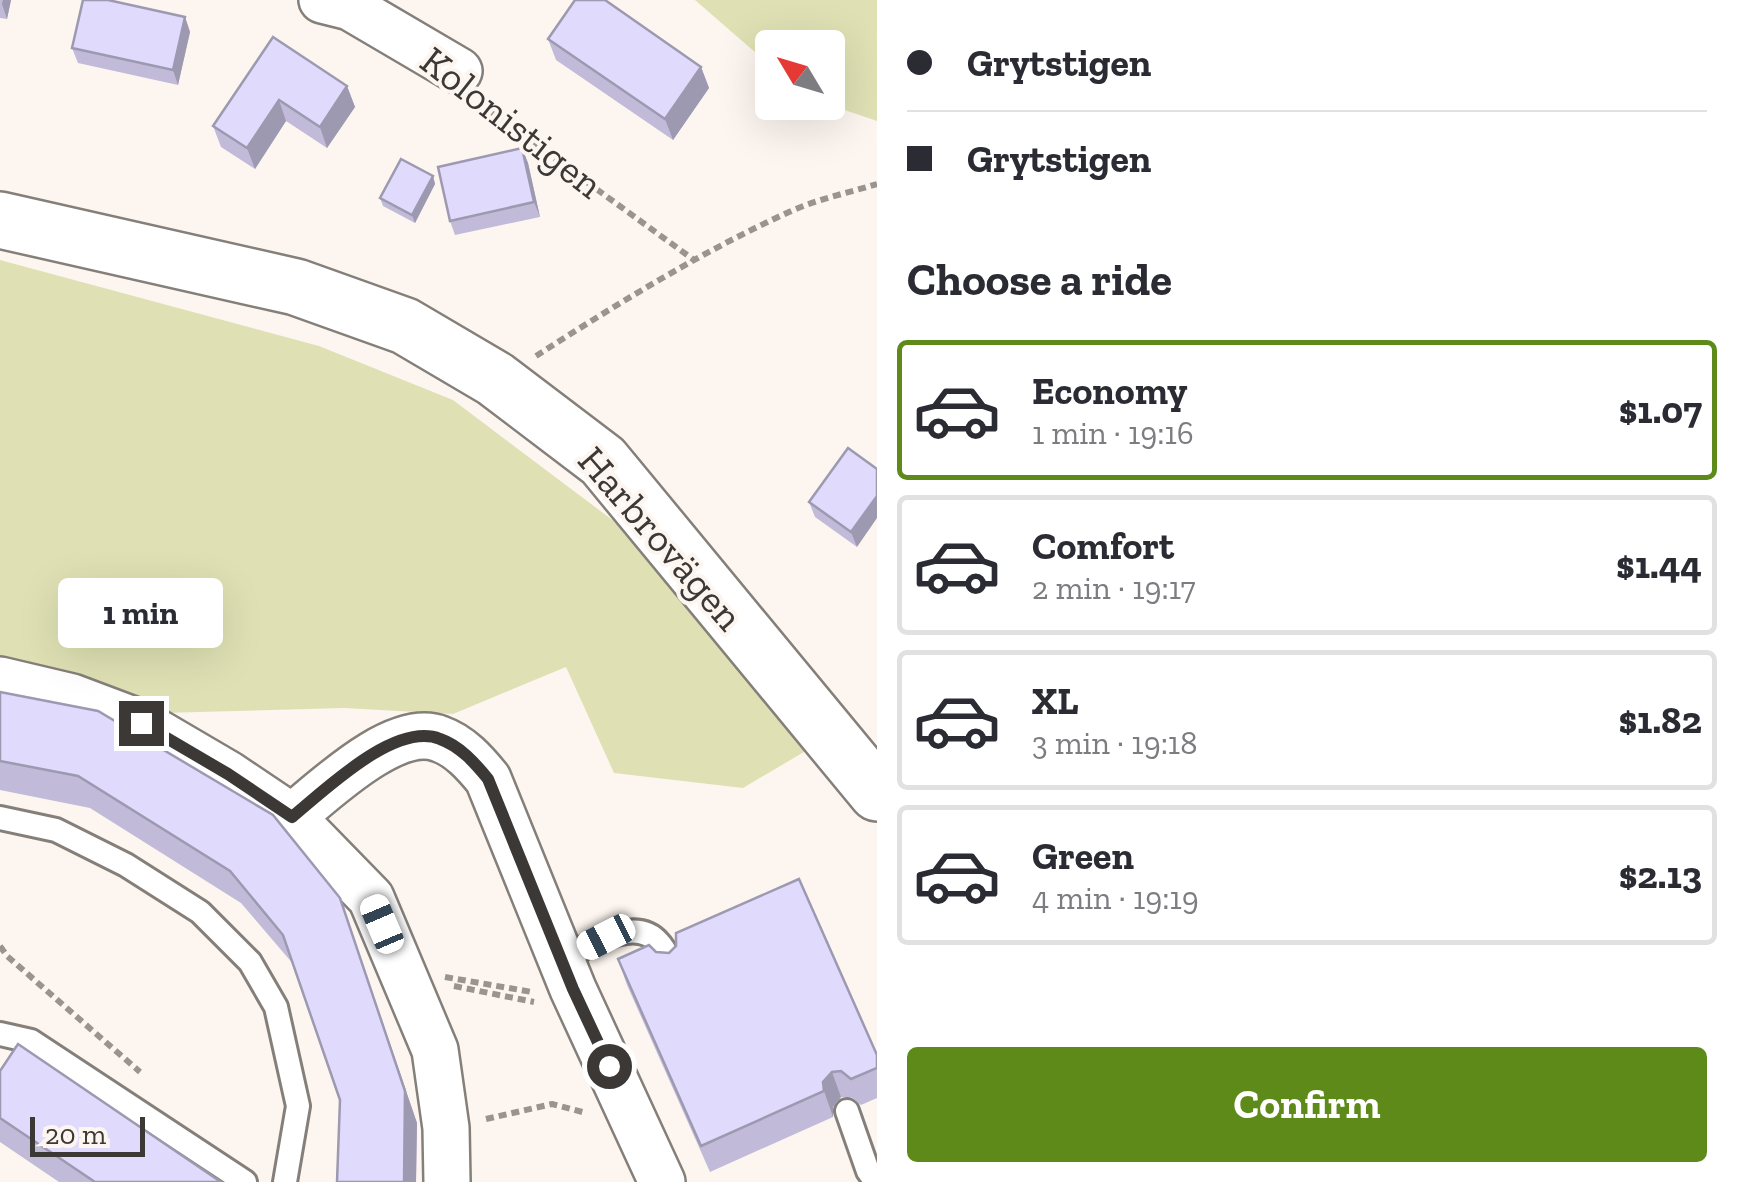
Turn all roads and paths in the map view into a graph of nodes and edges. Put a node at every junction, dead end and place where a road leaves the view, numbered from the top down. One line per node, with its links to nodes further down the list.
1 (322, 0): 2 (street, Kolonistigen)
2 (459, 71): 5 (path, Kolonistigen)
3 (877, 184): 5 (path)
4 (0, 220): 6 (street, Harbrovägen)
5 (694, 260): 6 (path)
6 (495, 379): 8 (street, Harbrovägen)
7 (0, 680): 9 (street)
8 (877, 793)
9 (292, 817): 13 (street); 14 (street)
10 (0, 818): 21 (lane)
11 (0, 946): 16 (path)
12 (672, 965): 14 (lane)
13 (406, 980): 14 (path); 14 (path); 22 (street)
14 (571, 984): 19 (street)
15 (0, 1034): 20 (lane)
16 (152, 1081)
17 (847, 1111): 24 (lane)
18 (493, 1117): 19 (path)
19 (637, 1127): 23 (street)
20 (245, 1182)
21 (285, 1182)
22 (447, 1182)
23 (662, 1182)
24 (876, 1182)

